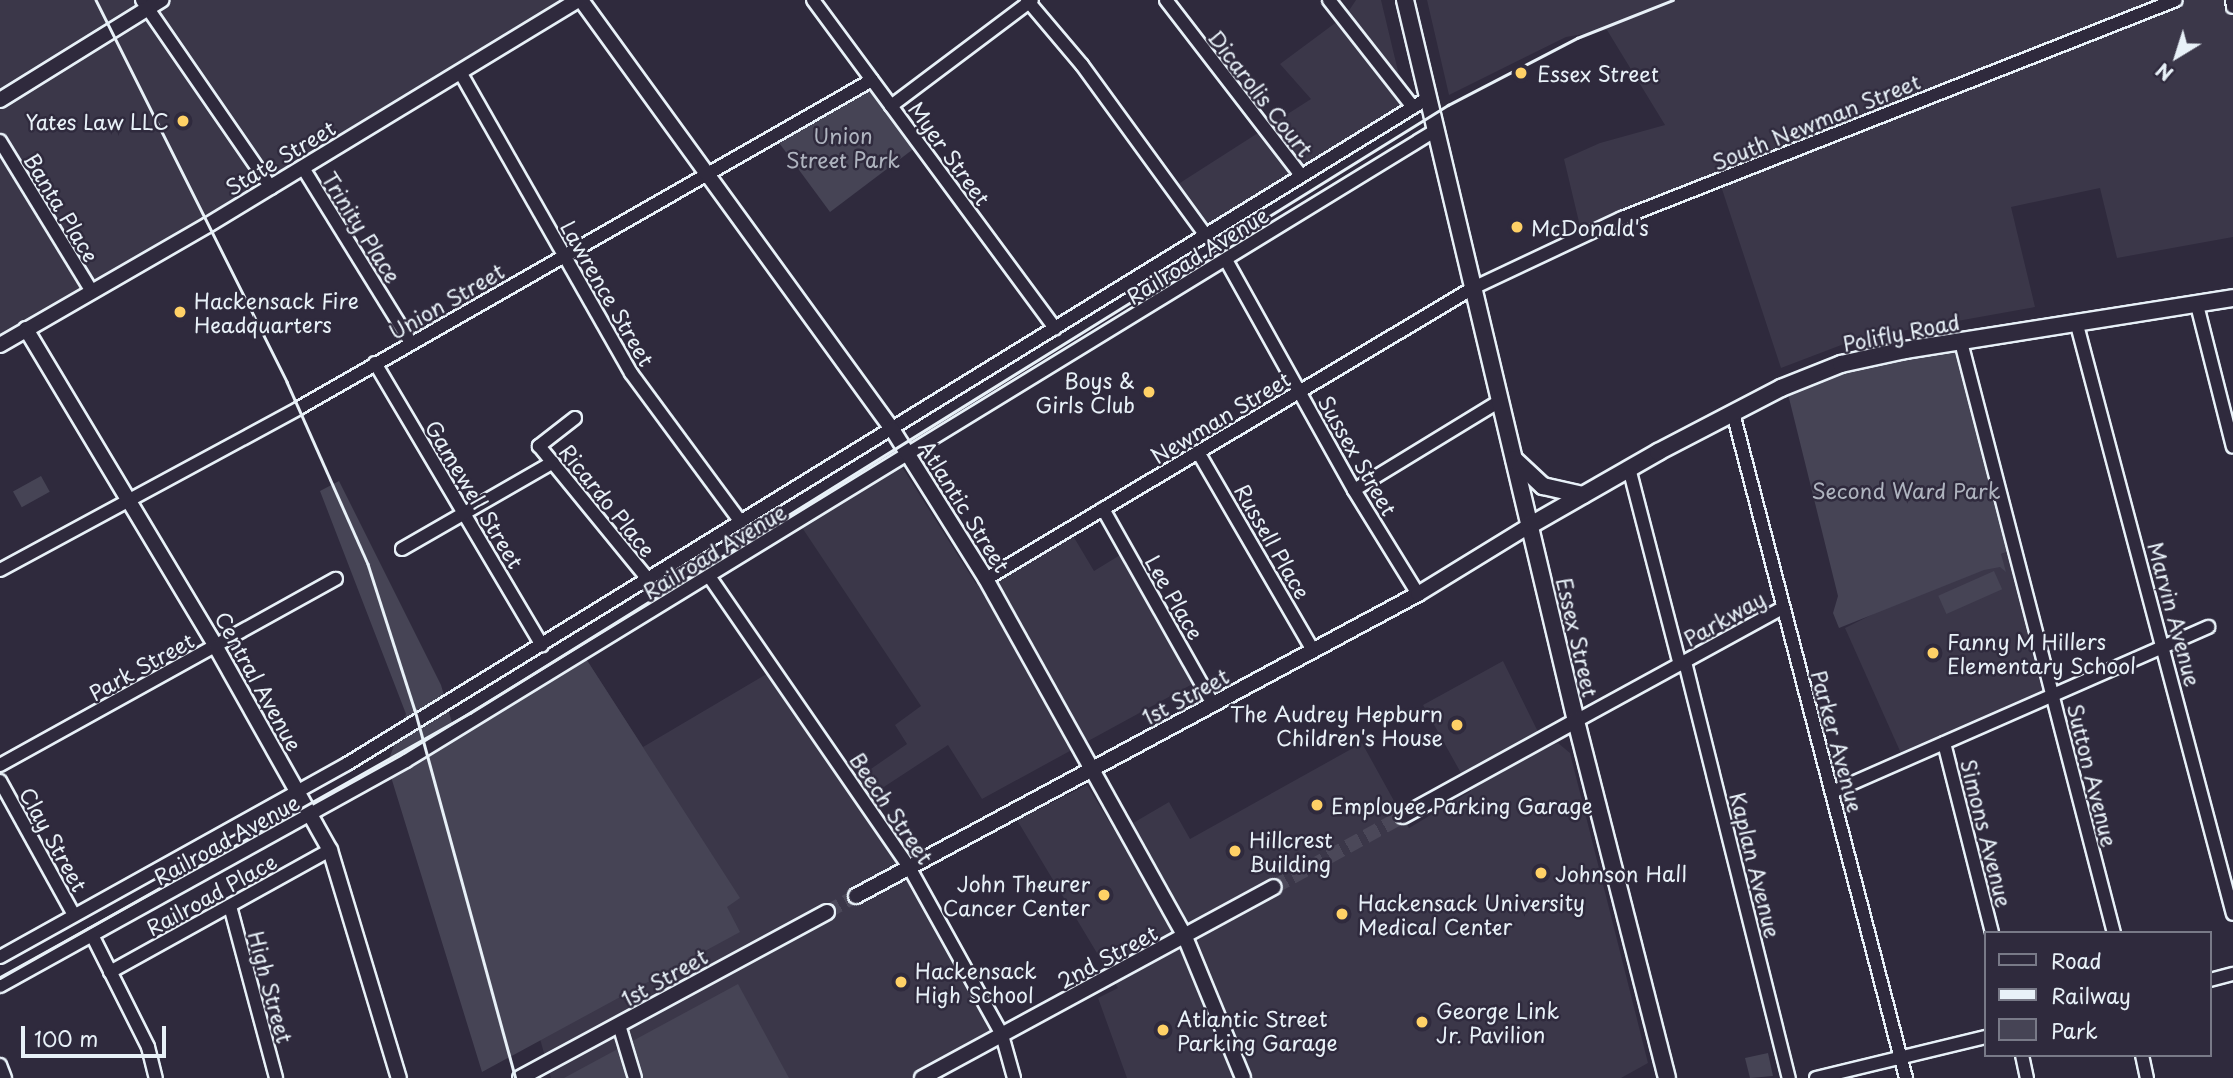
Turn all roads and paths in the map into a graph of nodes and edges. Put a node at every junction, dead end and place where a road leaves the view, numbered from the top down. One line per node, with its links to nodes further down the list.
1 (161, 0): 10 (street)
2 (579, 0): 12 (street, State Street); 21 (street, Atlantic Street)
3 (813, 0): 13 (street, Myer Street)
4 (1166, 0): 22 (street, Dicarolis Court)
5 (1329, 0): 17 (street)
6 (1405, 0): 14 (main road, Essex Street)
7 (2176, 0): 27 (street, South Newman Street)
8 (2232, 0): 11 (street)
9 (1030, 1): 16 (street); 24 (street)
10 (144, 5): 15 (street); 23 (street)
11 (2233, 8)
12 (460, 72): 20 (street, State Street); 25 (street, Lawrence Street)
13 (872, 79): 16 (street, Myer Street); 21 (street, Union Street)
14 (1429, 98): 17 (street, Railroad Avenue); 18 (main road, Essex Street)
15 (0, 100)
16 (891, 106): 32 (street, Myer Street)
17 (1413, 107): 22 (street, Railroad Avenue)
18 (1436, 130): 26 (street, Railroad Avenue); 27 (main road, Essex Street)
19 (0, 141): 28 (street, Banta Place)
20 (303, 168): 23 (street, State Street); 35 (street, Trinity Place)
21 (706, 174): 25 (street, Union Street); 42 (street, Atlantic Street)
22 (1301, 176): 24 (street, Railroad Avenue)
23 (271, 188): 28 (street, State Street)
24 (1207, 237): 32 (street, Railroad Avenue)
25 (564, 256): 35 (street, Union Street); 54 (street, Lawrence Street)
26 (1226, 260): 38 (street, Sussex Street); 45 (street, Railroad Avenue)
27 (1473, 288): 38 (street, Newman Street); 39 (main road, Essex Street)
28 (92, 292): 33 (street, State Street)
29 (2233, 299): 30 (main road, Polifly Road)
30 (2197, 305): 31 (main road, Polifly Road); 43 (street)
31 (2077, 326): 34 (main road, Polifly Road); 66 (street, Marvin Avenue)
32 (1055, 328): 42 (street, Railroad Avenue)
33 (26, 329): 36 (street, State Street); 51 (street, Central Avenue)
34 (1961, 342): 40 (main road, Polifly Road); 70 (street, Sutton Avenue)
35 (411, 343): 37 (street, Union Street)
36 (0, 345)
37 (375, 363): 51 (street, Union Street); 53 (street, Gamewell Street)
38 (1299, 392): 44 (street, Newman Street); 49 (street, Sussex Street)
39 (1500, 401): 46 (main road, Essex Street); 49 (street)
40 (1733, 413): 48 (main road, Polifly Road); 63 (street, Parker Avenue)
41 (575, 418): 47 (street, Ricardo Place)
42 (892, 429): 45 (street, Atlantic Street); 54 (street, Railroad Avenue)
43 (2232, 443)
44 (1198, 452): 52 (street, Newman Street); 68 (street, Russell Place)
45 (909, 455): 58 (street, Railroad Avenue); 61 (street, Atlantic Street)
46 (1514, 459): 50 (main road); 55 (main road, Essex Street)
47 (553, 463): 53 (street); 60 (street, Ricardo Place)
48 (1629, 468): 50 (main road, Polifly Road); 69 (street, Kaplan Avenue)
49 (1354, 490): 62 (street, Sussex Street)
50 (1583, 495): 55 (main road, Polifly Road)
51 (129, 500): 57 (street, Union Street); 67 (street, Central Avenue)
52 (1103, 509): 61 (street, Newman Street); 71 (street, Lee Place)
53 (463, 511): 56 (street); 65 (street, Gamewell Street)
54 (741, 522): 60 (street, Railroad Avenue)
55 (1530, 526): 62 (street, 1st Street); 72 (main road, Essex Street)
56 (402, 549)
57 (0, 570)
58 (709, 576): 79 (street, Railroad Avenue); 82 (street, Beech Street)
59 (336, 579): 67 (street, Park Street)
60 (648, 579): 65 (street, Railroad Avenue)
61 (986, 579): 75 (street, Atlantic Street)
62 (1418, 594): 68 (street, 1st Street)
63 (1782, 608): 69 (street, Parkway); 78 (street, Parker Avenue)
64 (2208, 627): 66 (street)
65 (542, 645): 77 (street, Railroad Avenue)
66 (2164, 646): 70 (street); 87 (street, Marvin Avenue)
67 (216, 647): 74 (street, Park Street); 77 (street, Central Avenue)
68 (1313, 650): 71 (street, 1st Street)
69 (1683, 664): 72 (street, Parkway); 115 (street, Kaplan Avenue)
70 (2052, 695): 73 (street); 90 (street, Sutton Avenue)
71 (1213, 704): 75 (street, 1st Street)
72 (1576, 721): 80 (street); 114 (main road, Essex Street)
73 (1944, 743): 78 (street); 89 (street, Simons Avenue)
74 (0, 765)
75 (1090, 771): 82 (street, 1st Street); 92 (street, Atlantic Street)
76 (0, 781): 88 (street, Clay Street)
77 (296, 792): 79 (street, Central Avenue); 88 (street, Railroad Avenue)
78 (1832, 792): 103 (street, Parker Avenue)
79 (309, 815): 81 (street, Central Avenue); 91 (street, Railroad Avenue)
80 (1402, 816)
81 (330, 850): 85 (street, Railroad Place); 108 (street, Central Avenue)
82 (909, 867): 84 (street, 1st Street); 99 (street, Beech Street)
83 (1274, 887): 92 (street, 2nd Street)
84 (856, 896)
85 (230, 906): 94 (street, Railroad Place); 107 (street, High Street)
86 (827, 912): 98 (street, 1st Street)
87 (2233, 914)
88 (75, 915): 93 (street, Railroad Avenue)
89 (1991, 931)
90 (2112, 931)
91 (92, 936): 94 (street); 97 (street, Railroad Avenue)
92 (1185, 937): 99 (street, 2nd Street); 113 (street, Atlantic Street)
93 (0, 957)
94 (110, 972): 106 (street)
95 (2233, 974): 96 (street)
96 (2212, 979)
97 (0, 986)
98 (619, 1025): 109 (street, 1st Street); 110 (street)
99 (1002, 1035): 111 (street, 2nd Street); 112 (street, Beech Street)
100 (1984, 1038): 103 (street)
101 (2022, 1057): 118 (street)
102 (2142, 1057): 119 (street)
103 (1902, 1060): 116 (street); 117 (street, Parker Avenue)
104 (0, 1065): 105 (street)
105 (5, 1078)
106 (156, 1078)
107 (276, 1078)
108 (399, 1078)
109 (520, 1078)
110 (635, 1078)
111 (922, 1078)
112 (1014, 1078)
113 (1243, 1078)
114 (1667, 1078)
115 (1789, 1078)
116 (1816, 1078)
117 (1906, 1078)
118 (2027, 1078)
119 (2147, 1078)

